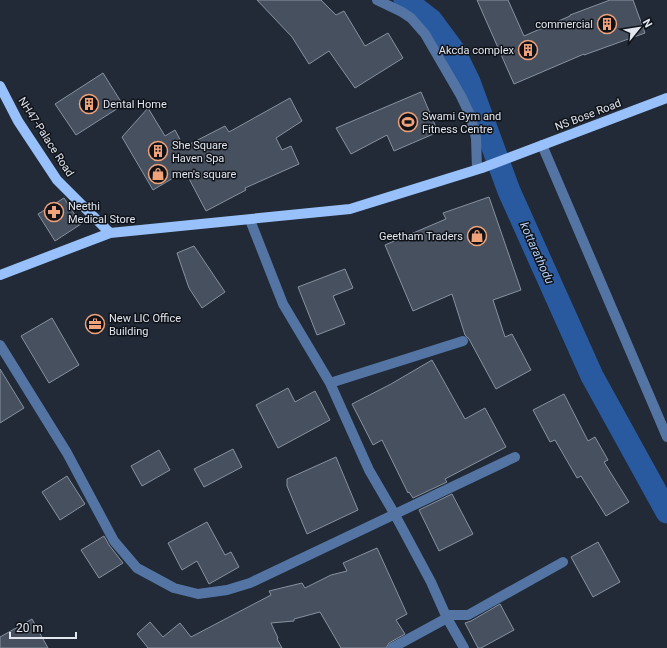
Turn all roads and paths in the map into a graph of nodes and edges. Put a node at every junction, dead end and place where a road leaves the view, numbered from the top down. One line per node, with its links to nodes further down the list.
1 (376, 0): 5 (street)
2 (0, 86): 7 (main road, NH47-Palace Road)
3 (667, 98): 4 (main road, NS Bose Road)
4 (542, 145): 5 (main road, NS Bose Road); 12 (street)
5 (480, 168): 6 (main road, NS Bose Road)
6 (250, 220): 7 (main road, NS Bose Road); 11 (street)
7 (110, 233): 8 (main road, NS Bose Road)
8 (0, 275)
9 (463, 341): 11 (street)
10 (0, 345): 14 (street)
11 (330, 383): 14 (street)
12 (667, 437)
13 (515, 457): 14 (street)
14 (394, 513): 16 (street)
15 (564, 562): 16 (street)
16 (447, 616): 17 (street); 18 (street)
17 (392, 648)
18 (464, 648)

